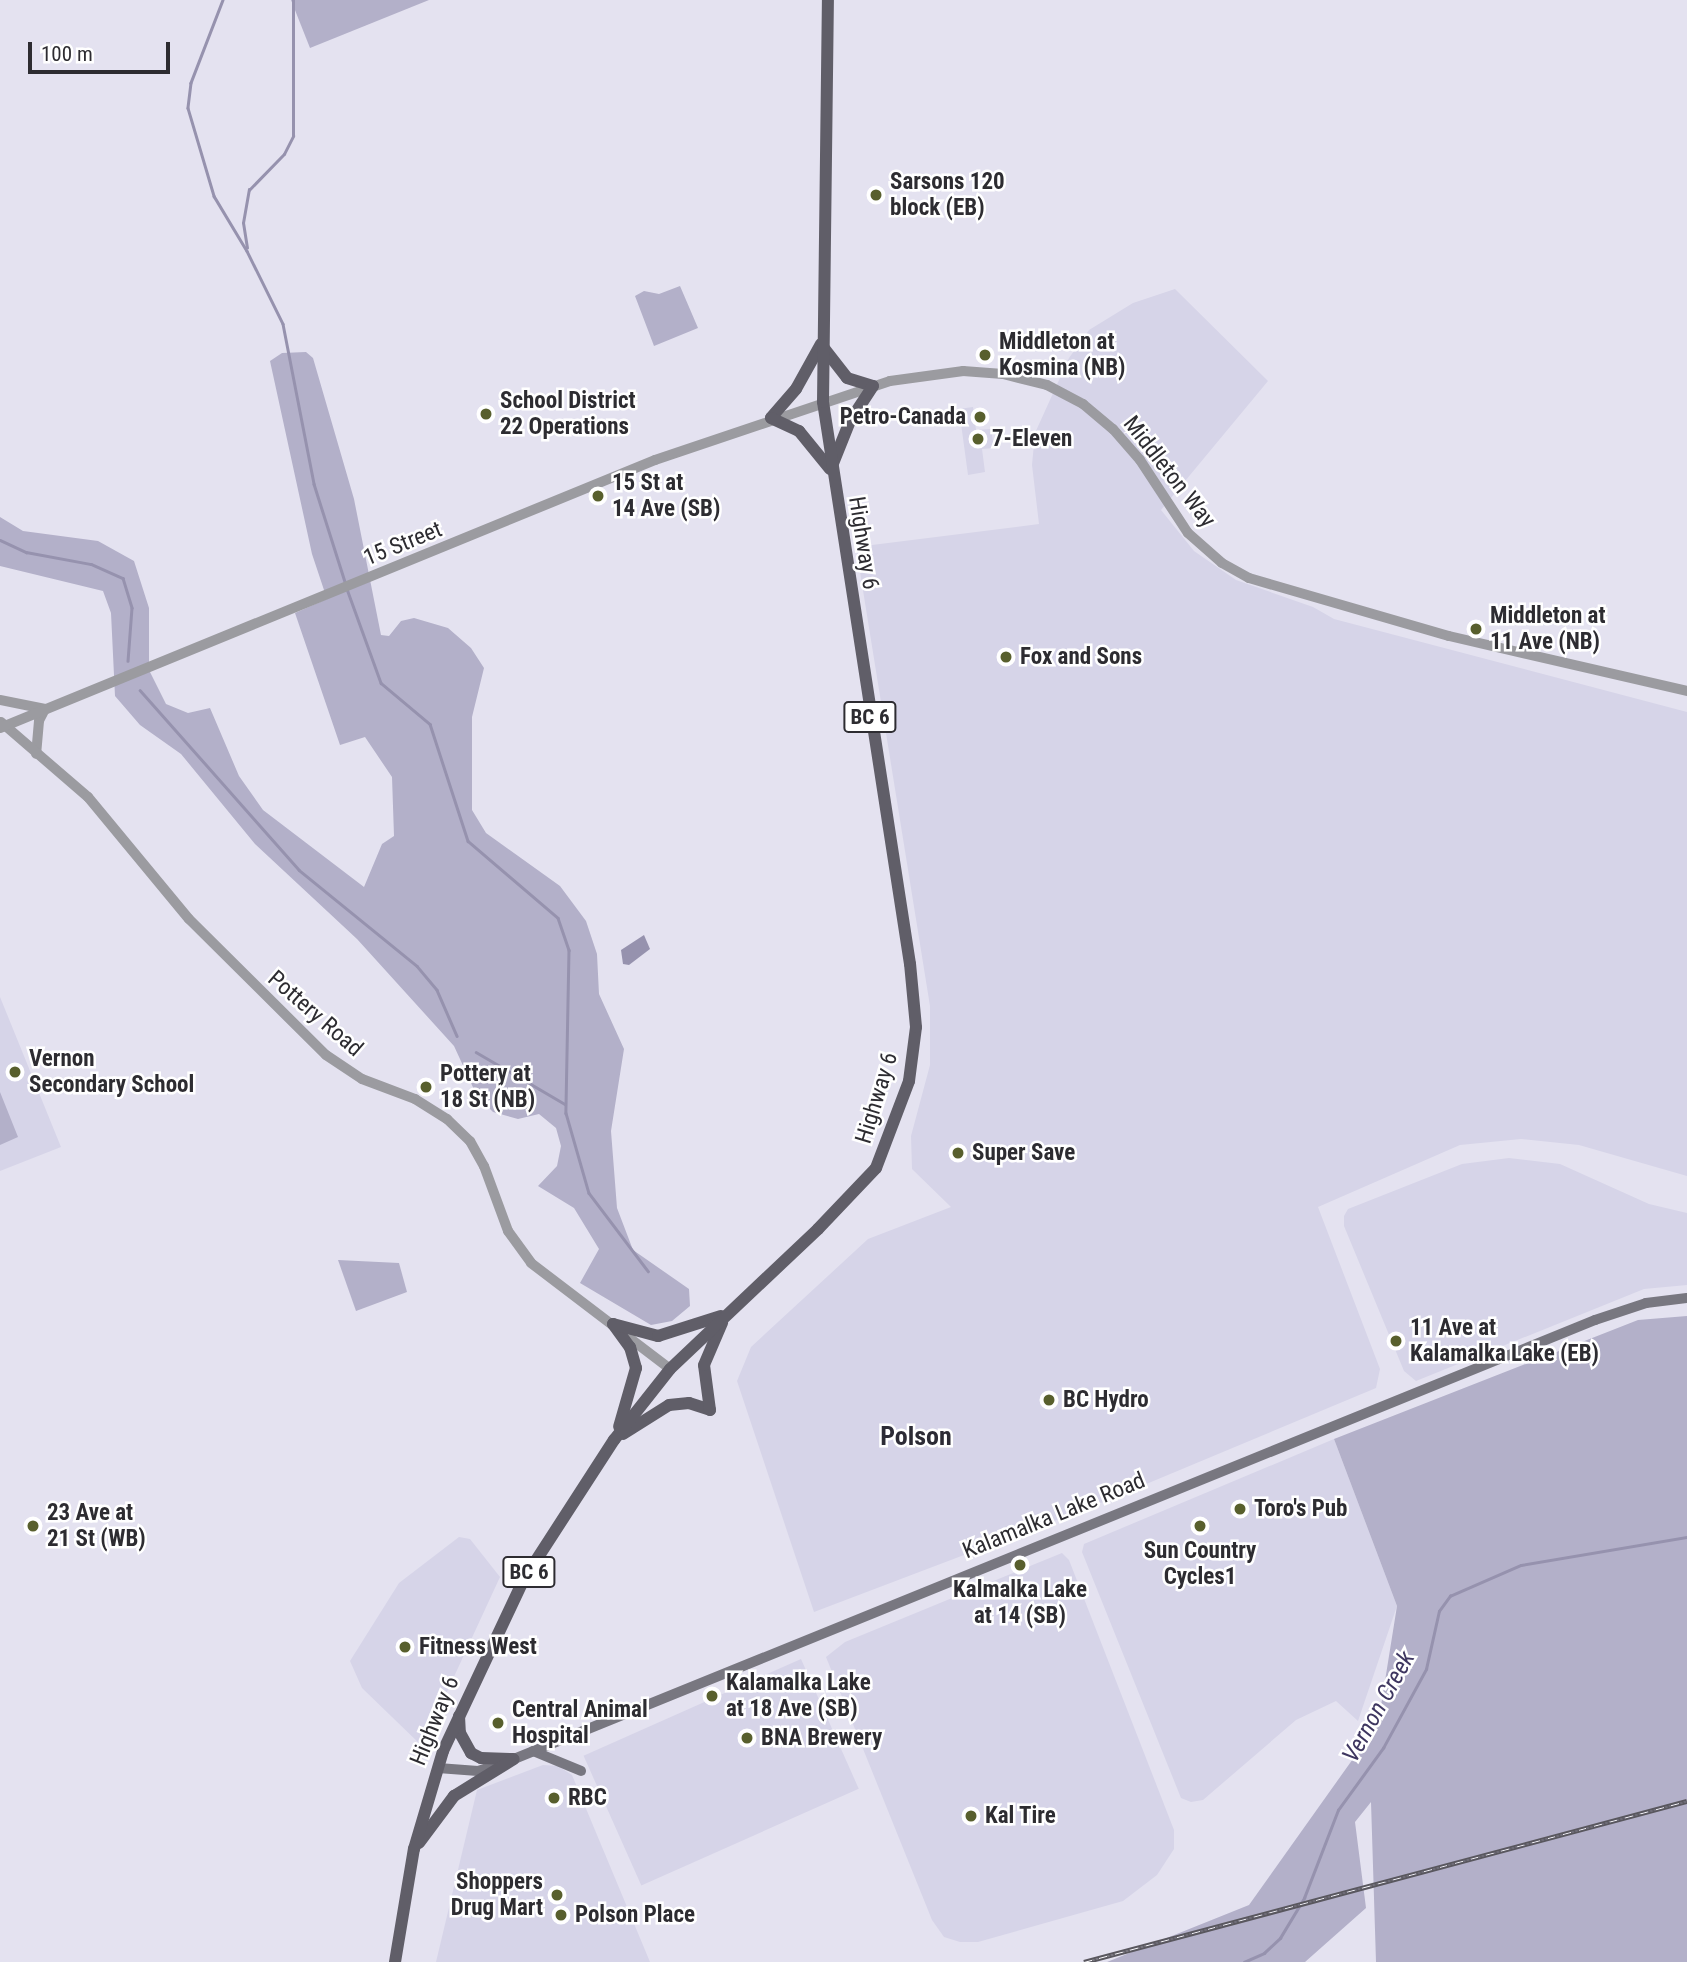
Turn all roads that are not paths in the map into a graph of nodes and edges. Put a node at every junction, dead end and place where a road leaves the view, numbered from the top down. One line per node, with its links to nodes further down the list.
1 (828, 6): 2 (main road, Highway 6 / BC 6)
2 (821, 344): 3 (main road); 4 (main road, Highway 6 / BC 6); 5 (main road)
3 (873, 386): 4 (street, Middleton Way); 6 (main road); 7 (street, Middleton Way)
4 (823, 402): 5 (street, 15 Street); 6 (main road, Highway 6 / BC 6)
5 (771, 418): 6 (main road); 9 (street, 15 Street)
6 (830, 470): 13 (main road, Highway 6 / BC 6)
7 (1687, 691)
8 (0, 700): 9 (street)
9 (45, 709): 10 (street, 15 Street); 11 (street)
10 (1, 725): 11 (street, Pottery Road)
11 (36, 754): 14 (street, Pottery Road)
12 (1687, 1298): 18 (main road, Kalamalka Lake Road)
13 (728, 1313): 14 (main road); 15 (main road, Highway 6 / BC 6); 16 (main road)
14 (613, 1324): 15 (street, Pottery Road); 16 (main road)
15 (670, 1369): 16 (main road, Highway 6 / BC 6)
16 (614, 1440): 17 (main road, Highway 6 / BC 6)
17 (459, 1712): 19 (main road); 20 (main road, Highway 6 / BC 6)
18 (533, 1751): 19 (main road, Kalamalka Lake Road); 21 (main road)
19 (514, 1759): 20 (main road, Kalamalka Lake Road); 22 (main road)
20 (438, 1768): 22 (main road, Highway 6 / BC 6)
21 (581, 1771)
22 (414, 1849): 23 (main road, Highway 6 / BC 6)
23 (395, 1962)

